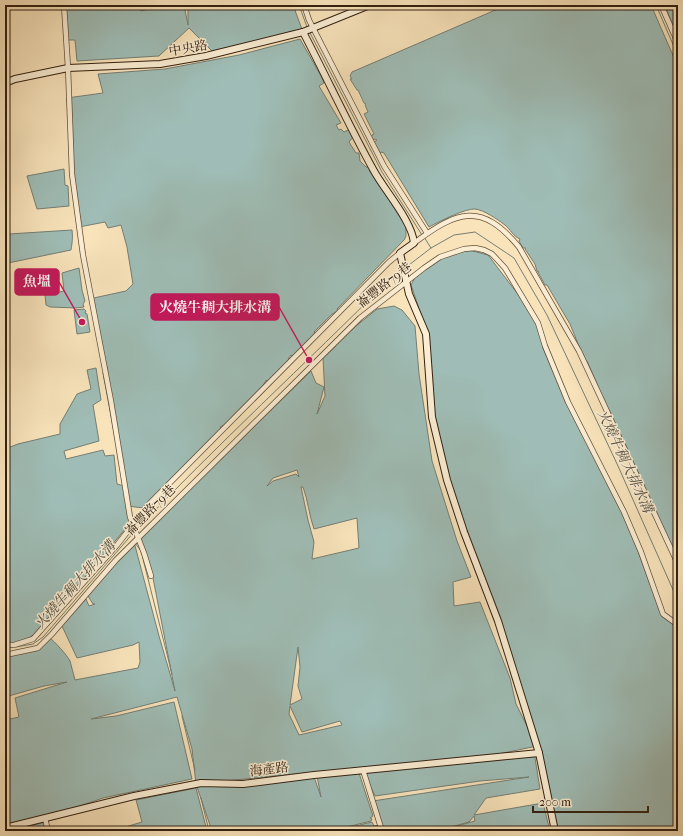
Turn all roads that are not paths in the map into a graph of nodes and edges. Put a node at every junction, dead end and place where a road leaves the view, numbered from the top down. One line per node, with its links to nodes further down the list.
1 (64, 5): 8 (street)
2 (304, 5): 5 (street)
3 (370, 5): 5 (street, 中央路)
4 (661, 5): 7 (street)
5 (314, 28): 6 (street, 中央路); 10 (street)
6 (303, 32): 8 (street, 中央路); 11 (street)
7 (678, 43)
8 (68, 68): 9 (street, 中央路); 14 (street)
9 (5, 83)
10 (427, 233): 11 (street); 16 (street)
11 (414, 243): 12 (street)
12 (400, 253): 13 (street); 14 (street)
13 (407, 282): 15 (street, 崙豐路79巷); 18 (street, 崙豐路79巷); 21 (street)
14 (132, 525): 15 (street); 19 (street)
15 (137, 539): 17 (street); 20 (street, 崙豐路79巷)
16 (678, 564)
17 (151, 576)
18 (678, 625)
19 (5, 645)
20 (5, 655)
21 (539, 753): 22 (street, 海產路); 27 (street)
22 (363, 770): 23 (street, 海產路); 26 (street)
23 (45, 818): 24 (street, 海產路); 25 (street)
24 (5, 828)
25 (48, 831)
26 (382, 831)
27 (555, 831)

